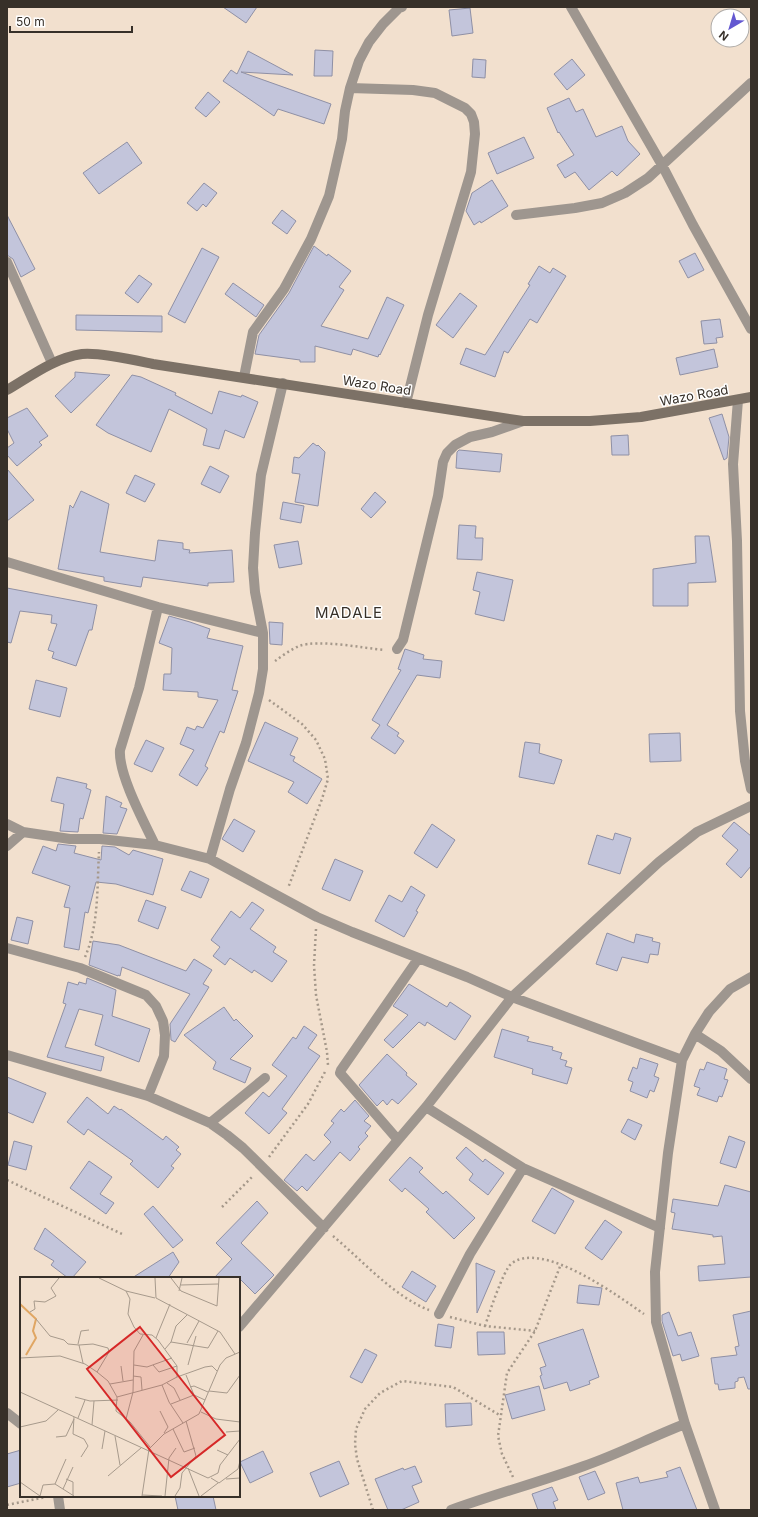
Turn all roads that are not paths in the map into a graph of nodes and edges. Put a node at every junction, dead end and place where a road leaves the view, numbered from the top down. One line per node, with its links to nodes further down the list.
1 (402, 7): 4 (street)
2 (572, 7): 5 (street)
3 (751, 83): 5 (street)
4 (350, 88): 10 (street); 15 (street)
5 (662, 165): 6 (street); 8 (street)
6 (516, 215)
7 (7, 262): 9 (street)
8 (751, 329)
9 (52, 363): 10 (main road, Wazo Road); 12 (main road, Wazo Road)
10 (244, 377): 11 (main road, Wazo Road)
11 (283, 383): 15 (main road, Wazo Road); 19 (street)
12 (7, 390)
13 (751, 397): 14 (main road, Wazo Road)
14 (738, 400): 16 (main road, Wazo Road); 21 (street)
15 (406, 403): 16 (main road, Wazo Road)
16 (523, 421): 20 (street)
17 (7, 562): 18 (street)
18 (158, 607): 19 (street); 25 (street)
19 (263, 633): 27 (street)
20 (397, 649)
21 (751, 789)
22 (751, 806): 31 (street)
23 (7, 824): 24 (street)
24 (23, 832): 25 (street); 26 (street)
25 (155, 845): 27 (street)
26 (7, 846)
27 (210, 859): 29 (street)
28 (7, 948): 37 (street)
29 (418, 959): 31 (street); 40 (street)
30 (751, 977): 32 (street)
31 (512, 997): 34 (street); 38 (street)
32 (695, 1034): 34 (street); 36 (street)
33 (7, 1055): 37 (street)
34 (682, 1060): 43 (street)
35 (265, 1078): 39 (street)
36 (751, 1079)
37 (148, 1096): 39 (street)
38 (426, 1107): 40 (street); 41 (street)
39 (210, 1123): 42 (street)
40 (398, 1140): 42 (street)
41 (523, 1168): 43 (street); 44 (street)
42 (324, 1228): 45 (street)
43 (660, 1228): 48 (street)
44 (439, 1314)
45 (240, 1326)
46 (7, 1413): 47 (street)
47 (20, 1423)
48 (685, 1424): 51 (street); 52 (street)
49 (58, 1497): 50 (street)
50 (60, 1510)
51 (452, 1510)
52 (715, 1510)

